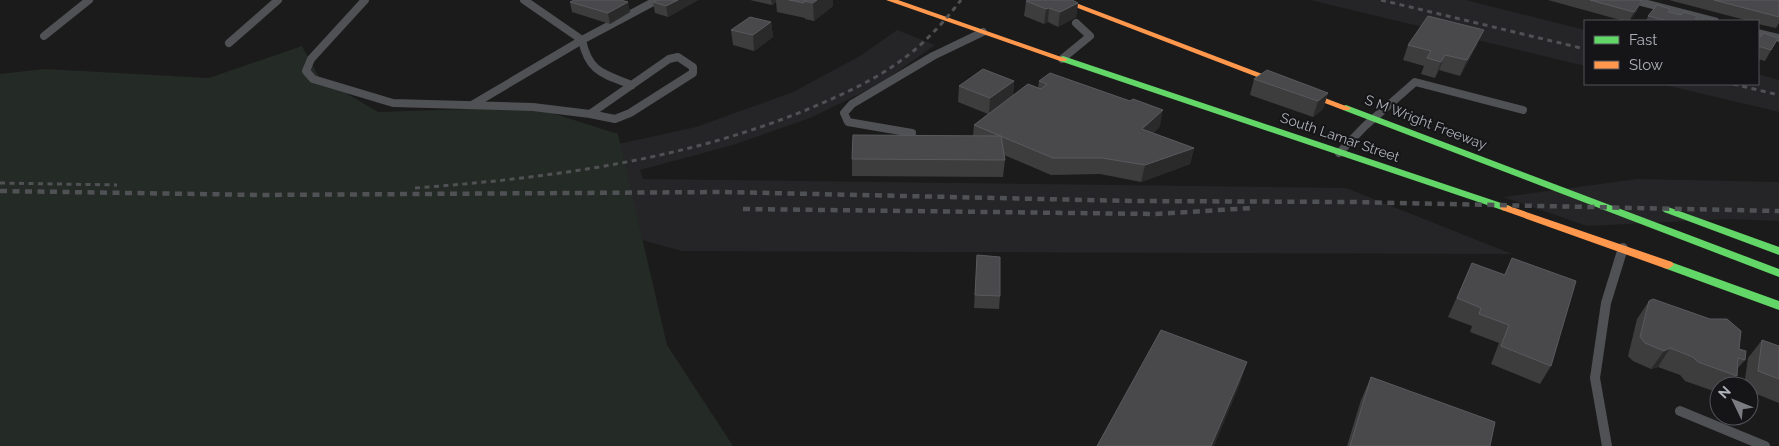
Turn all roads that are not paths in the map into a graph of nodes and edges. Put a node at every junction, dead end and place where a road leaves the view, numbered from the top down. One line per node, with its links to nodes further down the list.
1 (89, 0): 13 (lane)
2 (278, 0): 16 (lane)
3 (365, 0): 20 (lane)
4 (524, 0): 15 (lane)
5 (657, 0): 15 (lane)
6 (890, 0): 11 (main road, South Lamar Street)
7 (1062, 0): 29 (main road, S M Wright Freeway)
8 (1633, 0): 9 (street)
9 (1709, 20)
10 (1076, 23): 17 (lane)
11 (984, 32): 17 (main road, South Lamar Street); 24 (lane)
12 (1759, 33): 14 (street)
13 (44, 36)
14 (1776, 38)
15 (582, 40): 18 (lane); 20 (lane)
16 (229, 43)
17 (1062, 59): 25 (main road, South Lamar Street)
18 (632, 84): 23 (lane); 23 (lane)
19 (1379, 103): 21 (main road, S M Wright Freeway)
20 (472, 106): 23 (lane)
21 (1397, 110)
22 (1523, 110): 25 (lane)
23 (590, 114)
24 (912, 133)
25 (1339, 153): 27 (main road, South Lamar Street)
26 (1658, 206): 28 (main road)
27 (1623, 248): 30 (main road, South Lamar Street); 32 (lane)
28 (1779, 251)
29 (1779, 273)
30 (1779, 306)
31 (1680, 411): 33 (lane)
32 (1607, 446)
33 (1765, 446)

